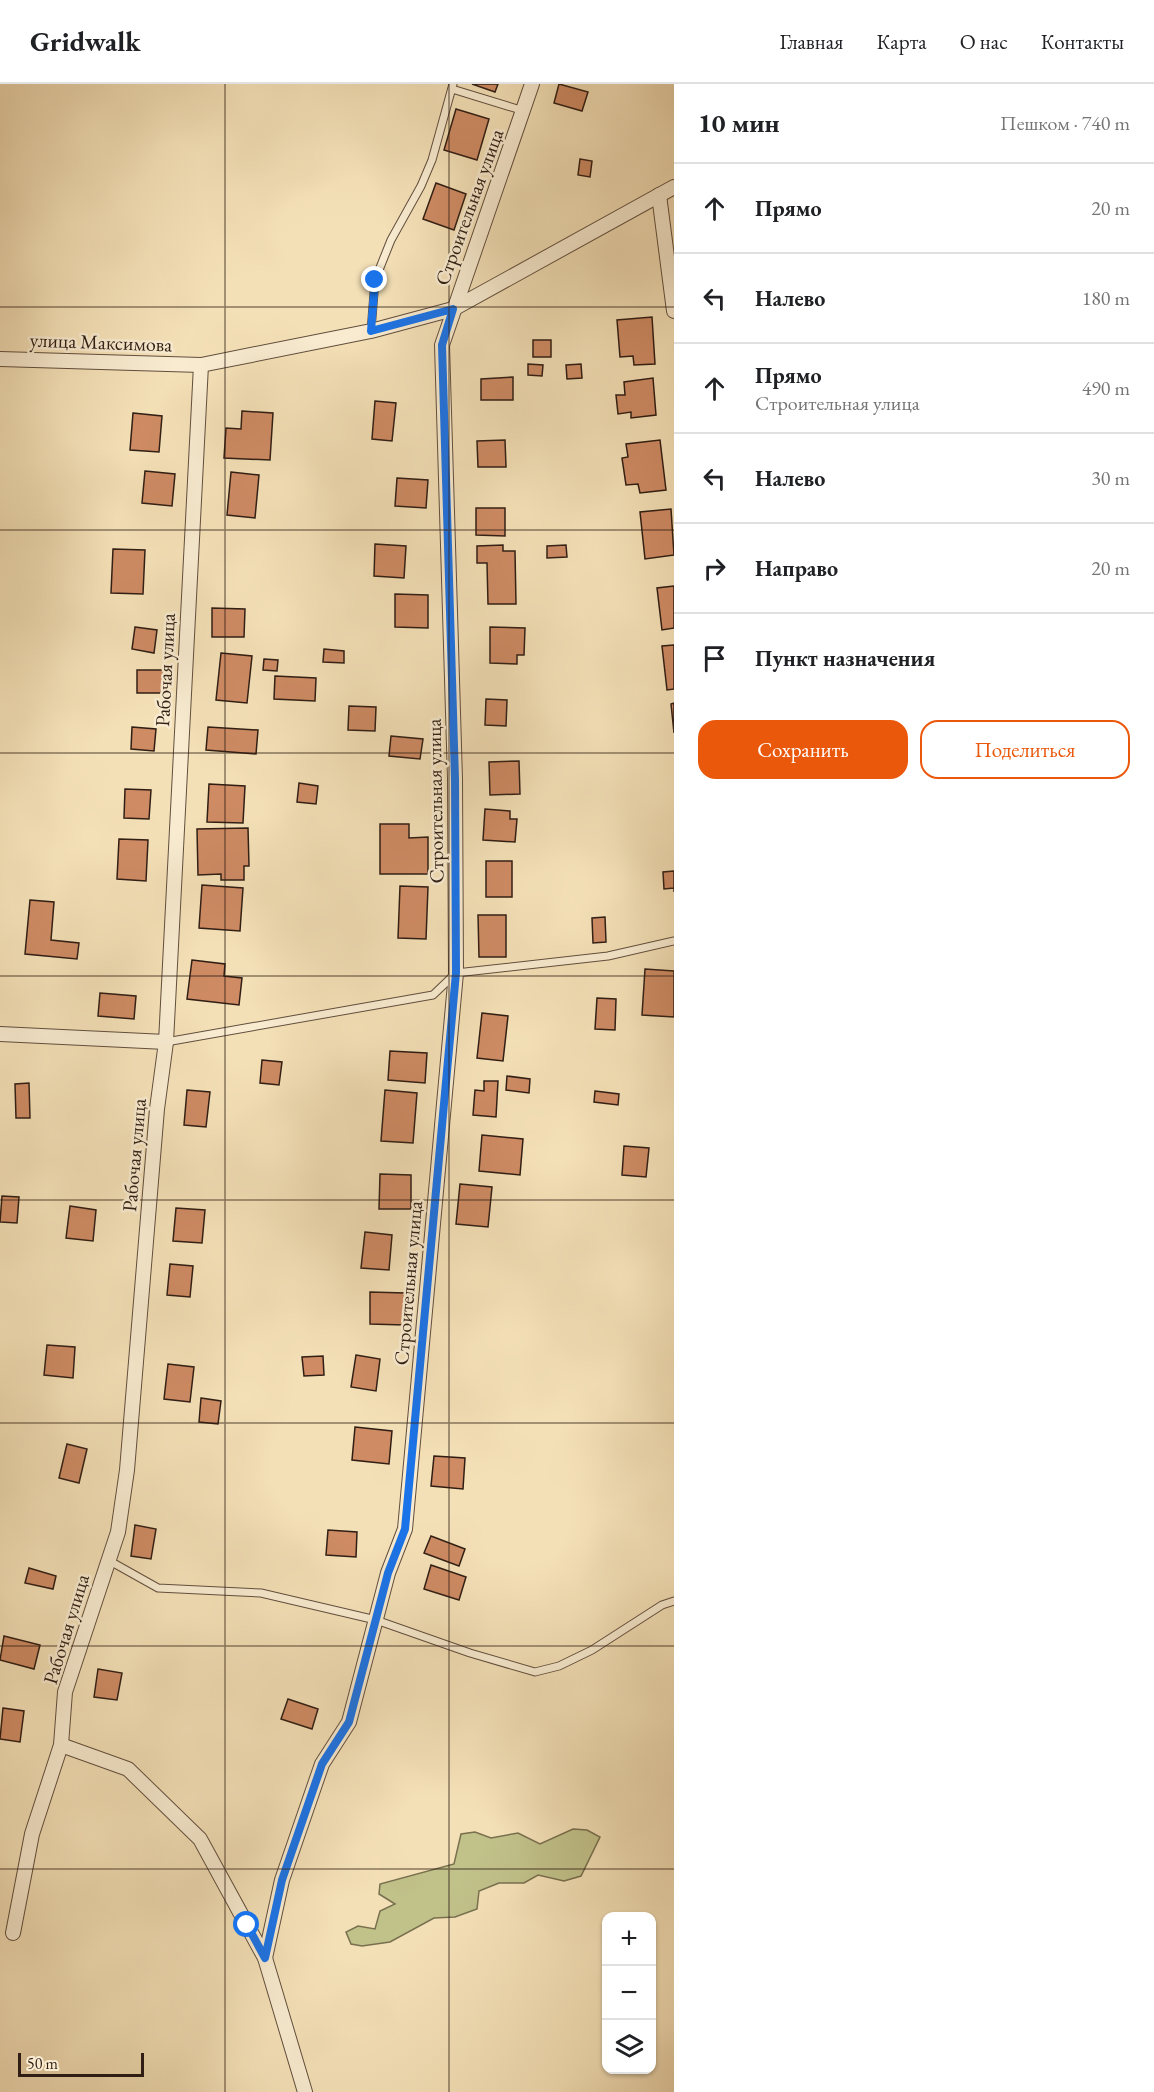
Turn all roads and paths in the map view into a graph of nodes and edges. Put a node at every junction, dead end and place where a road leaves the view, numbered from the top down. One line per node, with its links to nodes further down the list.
1 (532, 84): 3 (street, Строительная улица)
2 (452, 86): 3 (lane); 8 (lane)
3 (524, 111): 6 (street, Строительная улица)
4 (674, 188): 5 (street, улица Максимова)
5 (659, 195): 6 (street, улица Максимова); 7 (street)
6 (453, 309): 8 (street, улица Максимова); 12 (street, Строительная улица)
7 (674, 311)
8 (371, 331): 10 (street, улица Максимова)
9 (0, 358): 10 (street, улица Максимова)
10 (201, 365): 14 (street, Рабочая улица)
11 (674, 941): 12 (lane)
12 (456, 973): 14 (lane); 17 (street, Строительная улица)
13 (0, 1034): 14 (street)
14 (166, 1042): 15 (street, Рабочая улица)
15 (108, 1560): 17 (lane); 18 (street, Рабочая улица)
16 (674, 1601): 17 (lane)
17 (376, 1620): 20 (street, Строительная улица)
18 (61, 1745): 19 (street, Рабочая улица); 20 (street)
19 (13, 1932)
20 (265, 1958): 21 (street)
21 (305, 2092)

